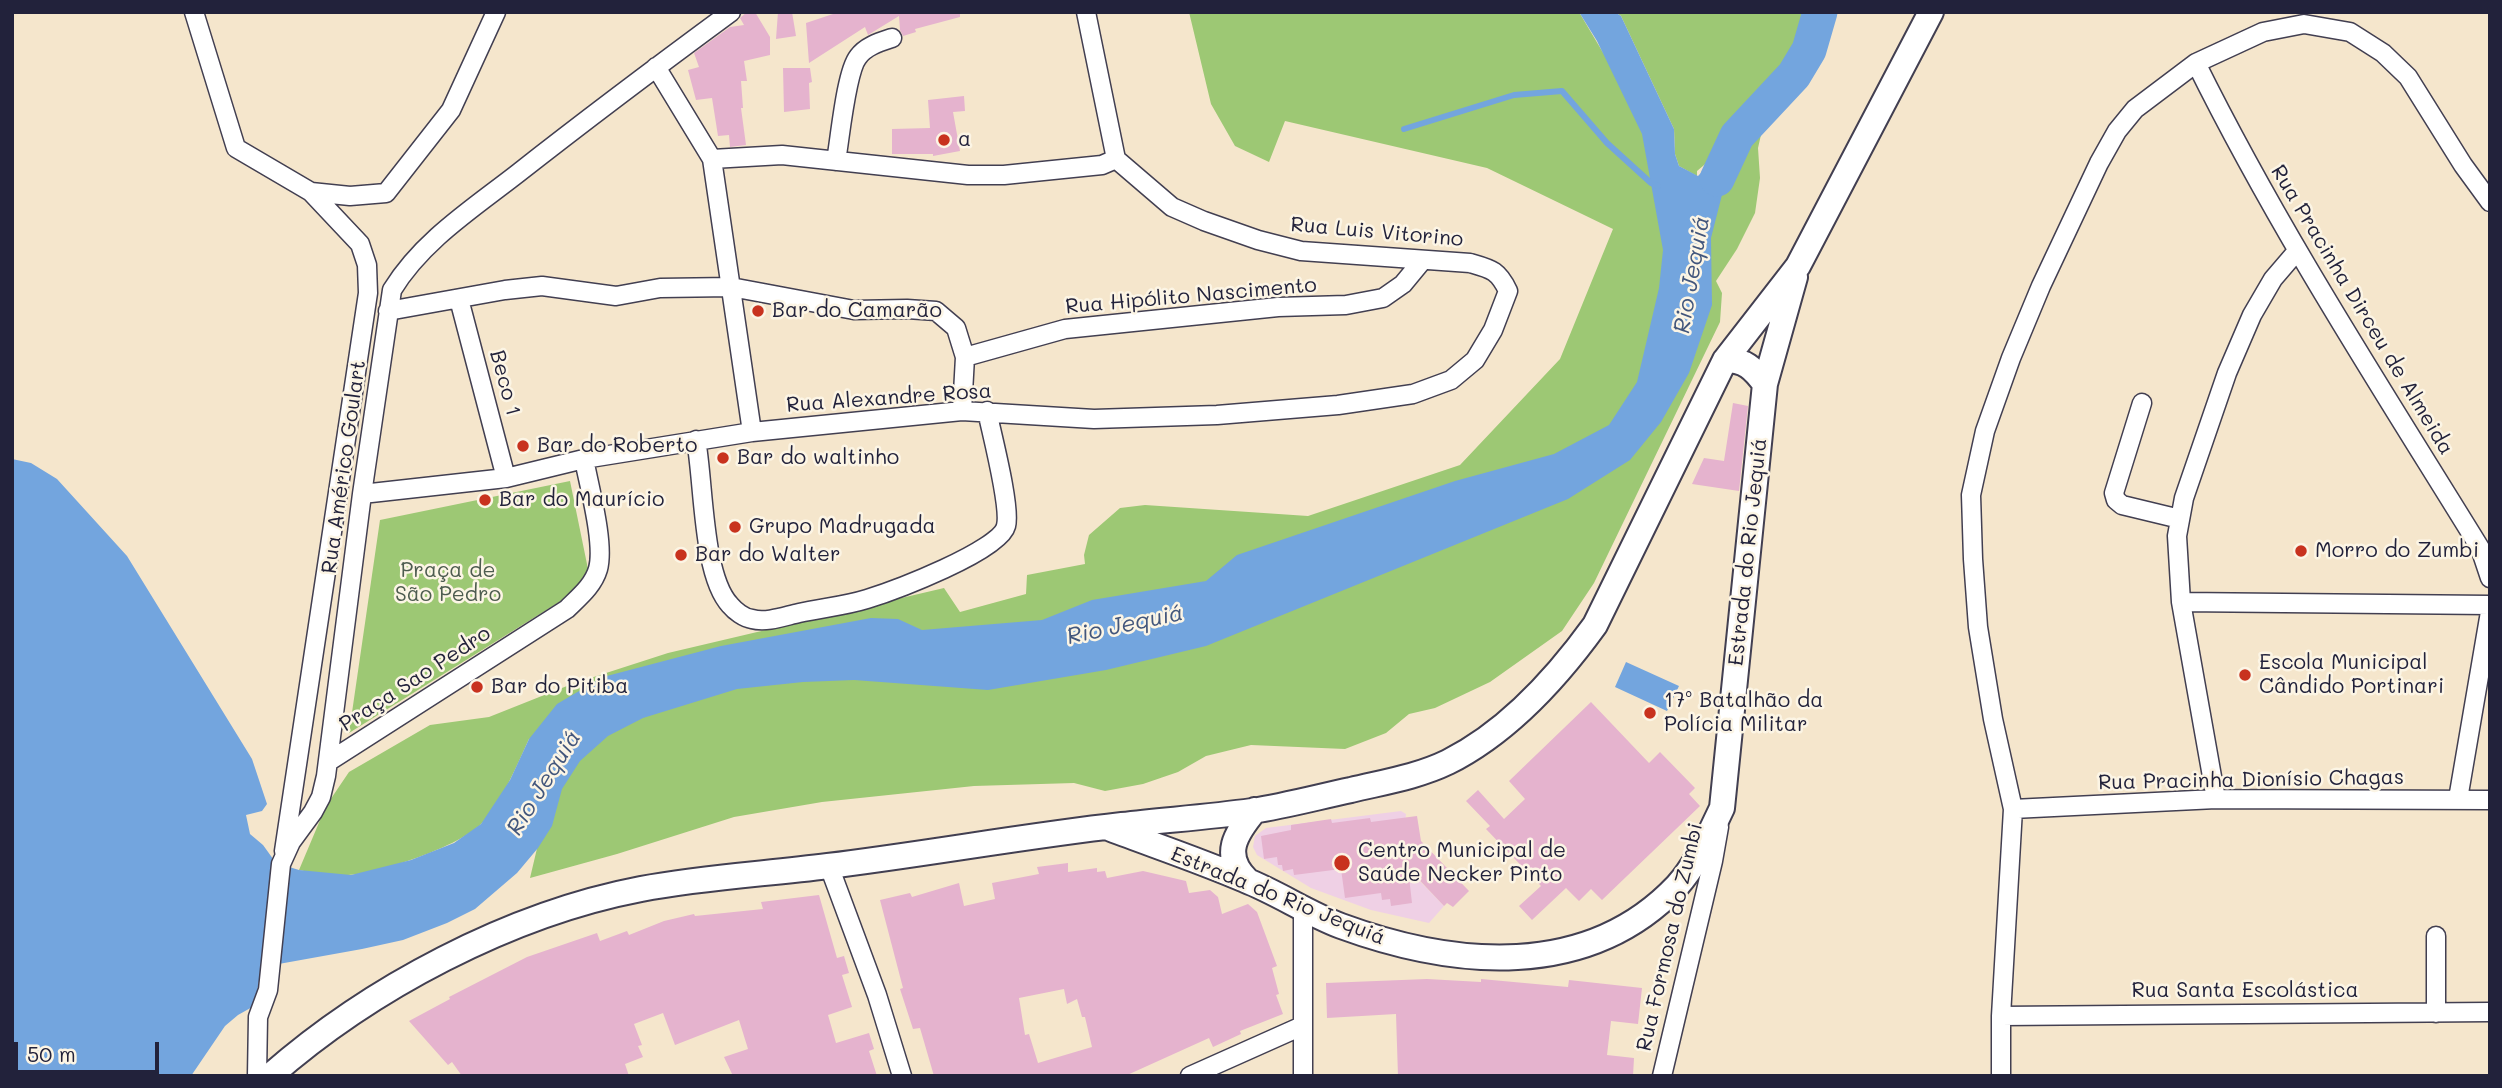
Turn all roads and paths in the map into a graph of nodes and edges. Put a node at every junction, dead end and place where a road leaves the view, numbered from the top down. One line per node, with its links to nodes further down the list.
1 (194, 12): 12 (street)
2 (496, 12): 12 (street)
3 (731, 12): 8 (street, Rua Américo Goulart)
4 (1086, 12): 10 (street)
5 (1931, 12): 16 (main road, Estrada do Rio Jequiá)
6 (892, 38): 11 (street)
7 (2196, 64): 13 (street); 14 (street, Rua Pracinha Dirceu de Almeida); 42 (street)
8 (656, 67): 9 (street); 20 (street, Rua Américo Goulart)
9 (712, 159): 11 (street); 17 (street)
10 (1116, 159): 11 (street); 15 (street, Rua Luis Vitorino)
11 (836, 161)
12 (311, 192): 45 (street)
13 (2490, 202)
14 (2297, 251): 32 (street); 33 (street, Rua Pracinha Dirceu de Almeida)
15 (1422, 261): 19 (street, Rua Luis Vitorino); 21 (street, Rua Hipólito Nascimento)
16 (1798, 266): 22 (main road, Estrada do Rio Jequiá); 23 (main road, Estrada do Rio Jequiá)
17 (731, 287): 18 (street); 21 (street); 27 (street)
18 (459, 299): 20 (street); 30 (street, Beco 1)
19 (1505, 303): 26 (street, Rua Alexandre Rosa)
20 (388, 311): 31 (street, Rua Américo Goulart)
21 (965, 357): 25 (street)
22 (1725, 360): 23 (main road); 43 (main road, Estrada do Rio Jequiá)
23 (1765, 384): 41 (main road, Estrada do Rio Jequiá)
24 (2142, 403): 32 (street)
25 (962, 411): 26 (street, Rua Alexandre Rosa); 27 (street, Rua Alexandre Rosa)
26 (987, 411): 28 (street)
27 (752, 432): 28 (street, Rua Alexandre Rosa)
28 (695, 440): 29 (street, Rua Alexandre Rosa)
29 (584, 459): 30 (street, Rua Alexandre Rosa); 37 (street, Praça Sao Pedro)
30 (506, 478): 31 (street, Rua Alexandre Rosa)
31 (362, 494): 37 (street, Rua Américo Goulart)
32 (2180, 519): 34 (street)
33 (2490, 578)
34 (2181, 602): 35 (street); 39 (street)
35 (2490, 605)
36 (2490, 612): 38 (street)
37 (328, 762): 45 (street, Rua Américo Goulart)
38 (2458, 799): 39 (street, Rua Pracinha Dionísio Chagas); 40 (street, Rua Pracinha Dionísio Chagas)
39 (2216, 800): 42 (street, Rua Pracinha Dionísio Chagas)
40 (2490, 800)
41 (1722, 808): 48 (main road, Estrada do Rio Jequiá); 59 (street, Rua Formosa do Zumbi)
42 (2012, 808): 52 (street)
43 (1255, 810): 44 (main road, Estrada do Rio Jequiá); 47 (main road)
44 (1106, 827): 46 (main road, Estrada do Rio Jequiá); 47 (main road, Estrada do Rio Jequiá)
45 (282, 859): 54 (street, Rua Américo Goulart)
46 (829, 866): 55 (main road, Estrada do Rio Jequiá); 56 (street)
47 (1247, 880): 48 (main road, Estrada do Rio Jequiá)
48 (1303, 908): 53 (street)
49 (2436, 936): 51 (street)
50 (2490, 1012): 51 (street, Rua Santa Escolástica)
51 (2436, 1013): 52 (street, Rua Santa Escolástica)
52 (2001, 1016): 60 (street)
53 (1302, 1026): 57 (street); 58 (street)
54 (257, 1076)
55 (270, 1076)
56 (902, 1076)
57 (1190, 1076)
58 (1303, 1076)
59 (1662, 1076)
60 (2001, 1076)

